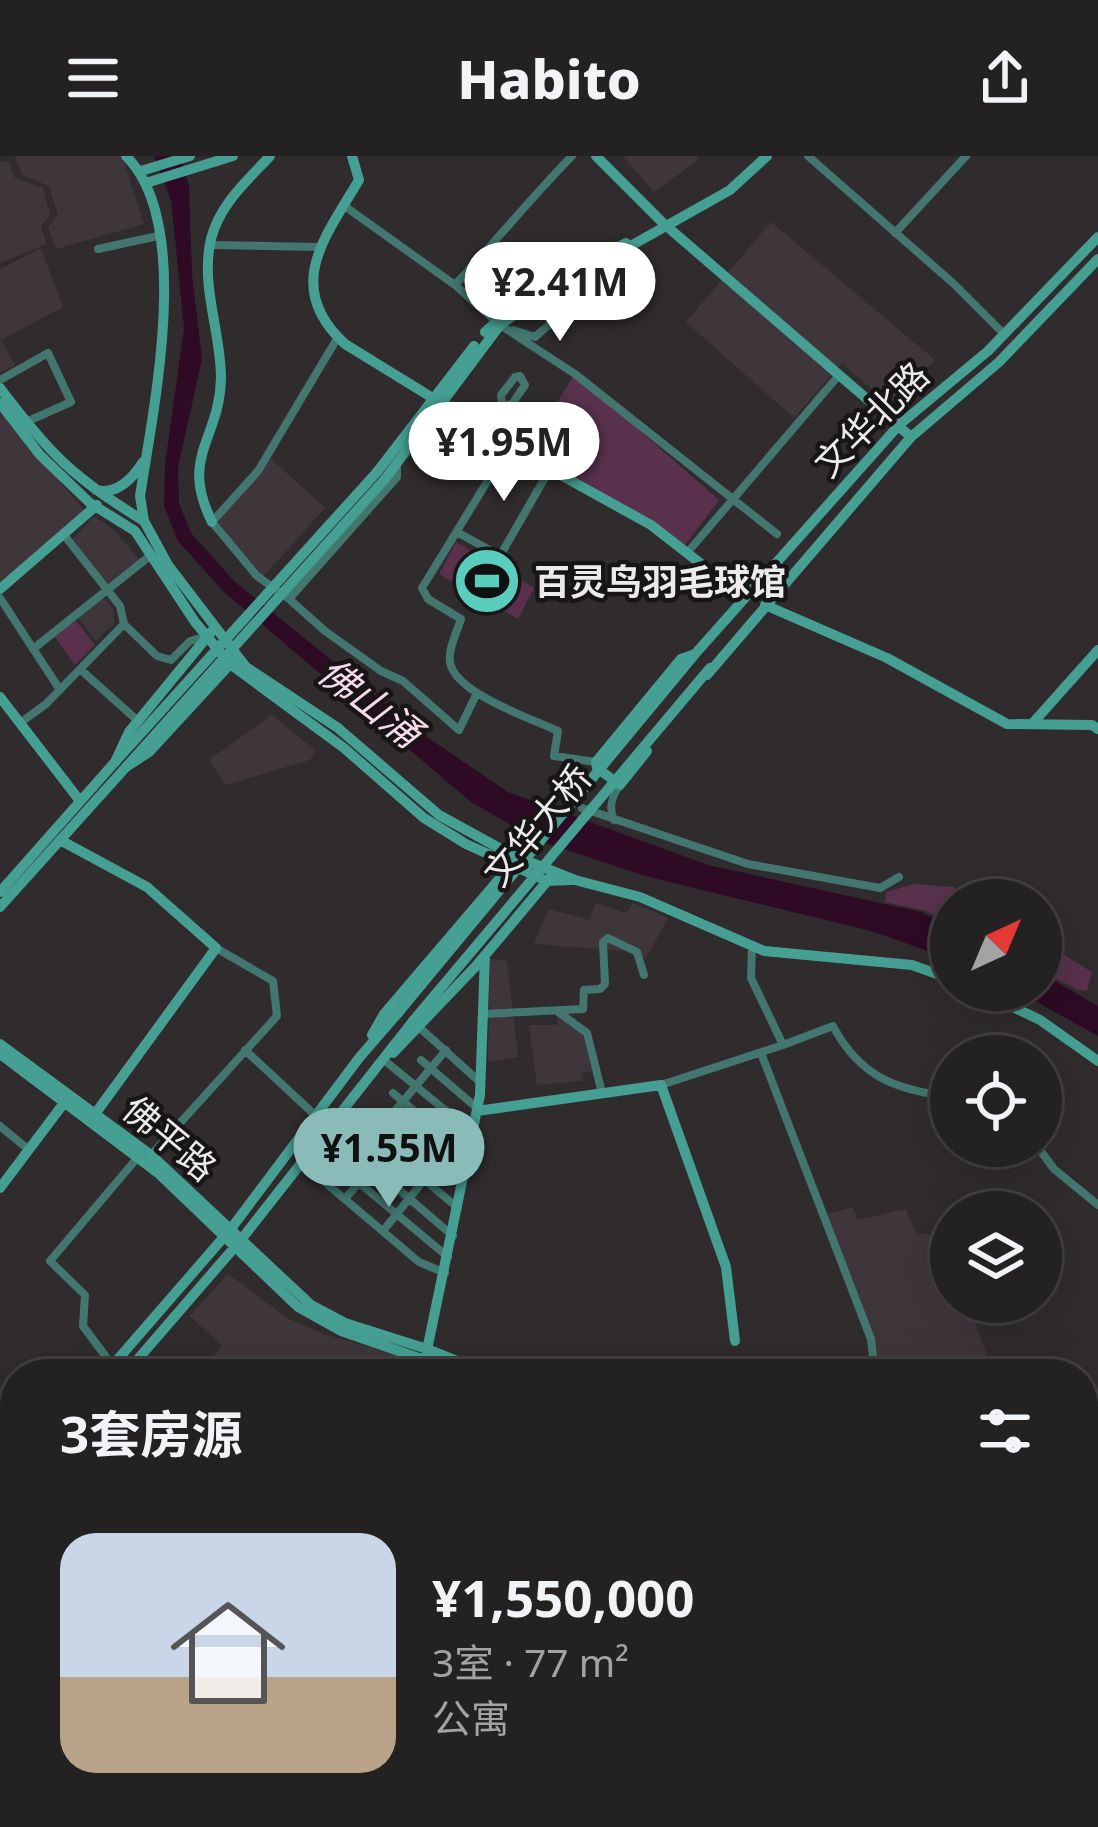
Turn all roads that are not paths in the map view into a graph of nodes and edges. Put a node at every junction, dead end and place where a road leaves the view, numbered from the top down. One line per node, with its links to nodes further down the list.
1 (126, 156): 12 (main road)
2 (190, 156): 12 (main road)
3 (233, 156): 12 (main road)
4 (270, 156): 18 (main road)
5 (352, 156): 13 (main road)
6 (572, 156): 23 (street)
7 (596, 156): 14 (main road)
8 (607, 156): 14 (main road)
9 (763, 156): 14 (main road)
10 (808, 156): 15 (street)
11 (966, 156): 15 (street)
12 (143, 177): 16 (main road)
13 (344, 205): 19 (main road); 23 (street)
14 (667, 223): 22 (main road); 24 (main road); 27 (main road)
15 (896, 233): 25 (street)
16 (158, 236): 20 (street); 36 (main road)
17 (1098, 237): 25 (main road, 文华北路)
18 (210, 245): 19 (street); 43 (main road)
19 (319, 247): 26 (main road)
20 (98, 249)
21 (1098, 259): 34 (main road, 文华北路)
22 (565, 284): 24 (main road); 24 (street)
23 (455, 285): 24 (street)
24 (497, 323): 29 (main road); 41 (street)
25 (1004, 334): 33 (main road, 文华北路)
26 (338, 337): 29 (main road); 43 (street)
27 (840, 374): 33 (main road); 41 (street)
28 (0, 384): 32 (main road); 32 (street)
29 (438, 401): 31 (street); 35 (main road); 37 (main road); 39 (main road)
30 (0, 404): 42 (main road)
31 (502, 406)
32 (26, 422): 40 (main road)
33 (898, 424): 34 (main road); 52 (main road, 文华北路)
34 (911, 437): 54 (main road, 文华北路)
35 (509, 446): 38 (main road); 45 (street)
36 (145, 459): 40 (main road); 44 (main road)
37 (397, 463): 39 (main road); 53 (street)
38 (550, 470): 45 (street); 48 (main road)
39 (381, 476): 71 (main road, bridge)
40 (90, 488): 42 (main road)
41 (733, 500): 46 (street); 48 (street)
42 (100, 502): 44 (main road); 47 (main road)
43 (212, 522): 53 (street)
44 (139, 526): 49 (main road); 56 (main road)
45 (457, 532): 64 (street)
46 (777, 534)
47 (64, 535): 50 (street); 51 (main road)
48 (687, 553): 52 (main road)
49 (151, 555): 50 (street); 56 (main road)
50 (106, 588): 55 (street); 57 (street)
51 (0, 594): 57 (street)
52 (745, 598): 59 (main road, 文华北路)
53 (289, 599): 64 (street)
54 (765, 605): 61 (main road, 文华北路); 68 (main road)
55 (124, 624): 56 (street); 62 (street)
56 (210, 633): 60 (main road); 66 (main road)
57 (33, 649): 63 (street)
58 (1098, 650): 68 (main road)
59 (695, 654): 70 (main road); 97 (main road, bridge)
60 (234, 661): 71 (main road); 77 (main road)
61 (710, 668): 72 (main road); 90 (main road, 文华大桥, bridge)
62 (81, 670): 63 (street); 66 (street)
63 (60, 690): 67 (street)
64 (477, 693): 70 (street)
65 (0, 697): 67 (main road)
66 (138, 721): 71 (main road)
67 (20, 723): 73 (main road)
68 (1032, 724): 69 (main road)
69 (1098, 729)
70 (596, 762): 72 (main road)
71 (120, 764): 73 (main road); 76 (main road)
72 (620, 785): 75 (street)
73 (80, 801): 80 (main road)
74 (582, 808): 75 (street)
75 (614, 822): 79 (street)
76 (60, 841): 81 (main road); 83 (main road)
77 (515, 861): 78 (main road); 97 (main road)
78 (550, 876): 82 (main road); 84 (main road)
79 (899, 878)
80 (0, 892)
81 (0, 907)
82 (752, 946): 85 (main road); 92 (street)
83 (216, 947): 93 (street); 113 (main road)
84 (485, 955): 89 (main road); 90 (main road)
85 (930, 971)
86 (644, 975): 87 (street)
87 (556, 1010): 89 (street); 107 (street)
88 (1021, 1011): 100 (main road)
89 (484, 1014): 103 (main road)
90 (416, 1024): 94 (street); 98 (main road); 101 (main road)
91 (0, 1044): 113 (main road, 佛平路)
92 (783, 1045): 95 (street); 108 (street)
93 (245, 1050): 115 (street); 125 (street)
94 (446, 1050): 102 (street); 103 (street)
95 (761, 1053): 104 (street); 154 (street)
96 (0, 1054): 110 (main road, 佛平路)
97 (359, 1058): 115 (main road)
98 (384, 1060): 101 (main road); 105 (street)
99 (421, 1060): 102 (street)
100 (1098, 1061)
101 (373, 1069): 112 (main road)
102 (431, 1069): 105 (street); 111 (street)
103 (481, 1083): 111 (main road)
104 (661, 1084): 107 (main road); 146 (main road)
105 (416, 1087): 109 (street); 114 (street)
106 (393, 1093): 109 (street)
107 (602, 1093): 111 (main road)
108 (930, 1095)
109 (403, 1101): 116 (street); 118 (street)
110 (64, 1103): 122 (main road); 125 (main road, 佛平路)
111 (477, 1109): 119 (main road)
112 (340, 1110): 120 (street); 126 (main road)
113 (95, 1114): 125 (main road, 佛平路)
114 (451, 1115): 118 (street); 119 (street)
115 (316, 1116): 141 (main road)
116 (384, 1117): 120 (street); 124 (street)
117 (0, 1126): 122 (street)
118 (439, 1131): 124 (street)
119 (472, 1133): 133 (main road)
120 (373, 1137): 121 (street)
121 (387, 1149): 128 (street); 130 (street)
122 (29, 1150): 134 (main road)
123 (354, 1150): 128 (street)
124 (423, 1151): 130 (street); 133 (street)
125 (144, 1156): 141 (main road, 佛平路); 148 (street)
126 (300, 1161): 136 (street); 143 (main road)
127 (340, 1166): 132 (street)
128 (372, 1167): 132 (street); 135 (street)
129 (1053, 1167): 137 (street)
130 (410, 1168): 131 (street)
131 (424, 1180): 135 (street); 138 (street)
132 (359, 1183): 136 (street); 139 (street)
133 (463, 1184): 138 (main road)
134 (0, 1187)
135 (410, 1198): 139 (street); 142 (street)
136 (345, 1199): 140 (street)
137 (1098, 1205)
138 (458, 1208): 142 (main road)
139 (397, 1214): 140 (street); 144 (street)
140 (383, 1231): 145 (street)
141 (226, 1234): 143 (main road, 佛平路); 149 (main road)
142 (453, 1236): 144 (main road)
143 (236, 1245): 147 (main road, 佛平路); 150 (main road)
144 (448, 1257): 145 (main road)
145 (445, 1273): 147 (main road)
146 (735, 1341)
147 (426, 1353): 151 (main road); 152 (main road, 佛平路); 153 (main road, 佛平路)
148 (103, 1359)
149 (118, 1359)
150 (138, 1359)
151 (425, 1359)
152 (437, 1359)
153 (444, 1359)
154 (873, 1359)

